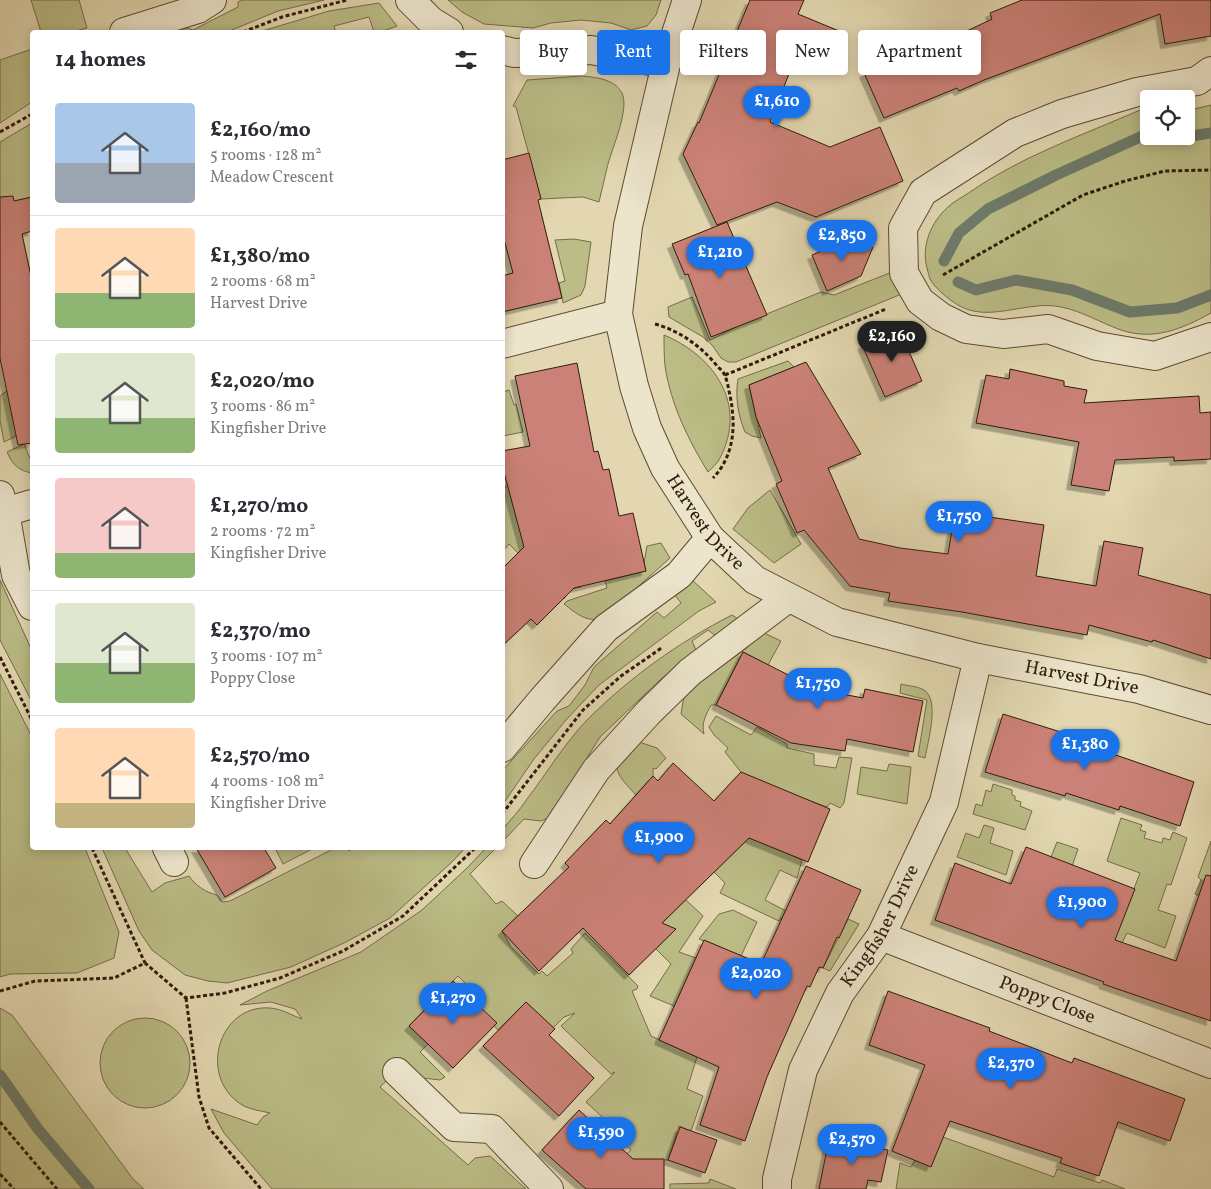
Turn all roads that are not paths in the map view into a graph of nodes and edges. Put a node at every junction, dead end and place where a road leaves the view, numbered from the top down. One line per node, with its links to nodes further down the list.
1 (212, 0): 5 (street)
2 (410, 0): 4 (street)
3 (687, 0): 8 (street, Harvest Drive)
4 (431, 29)
5 (130, 30)
6 (505, 51): 7 (street)
7 (597, 51)
8 (670, 52)
9 (1211, 71): 12 (street)
10 (663, 75): 11 (street, Harvest Drive)
11 (618, 314): 13 (street); 16 (street, Harvest Drive)
12 (1211, 337)
13 (505, 343)
14 (3, 504): 15 (street); 18 (street)
15 (30, 504)
16 (710, 538): 17 (street, Harvest Drive); 21 (street)
17 (788, 598): 19 (street, Harvest Drive); 22 (street)
18 (30, 602)
19 (978, 658): 20 (street, Harvest Drive); 23 (street, Kingfisher Drive)
20 (1211, 710)
21 (505, 744)
22 (534, 864)
23 (881, 936): 24 (street, Poppy Close); 27 (street, Kingfisher Drive)
24 (1211, 1064)
25 (397, 1072): 26 (street)
26 (549, 1189)
27 (777, 1189)

